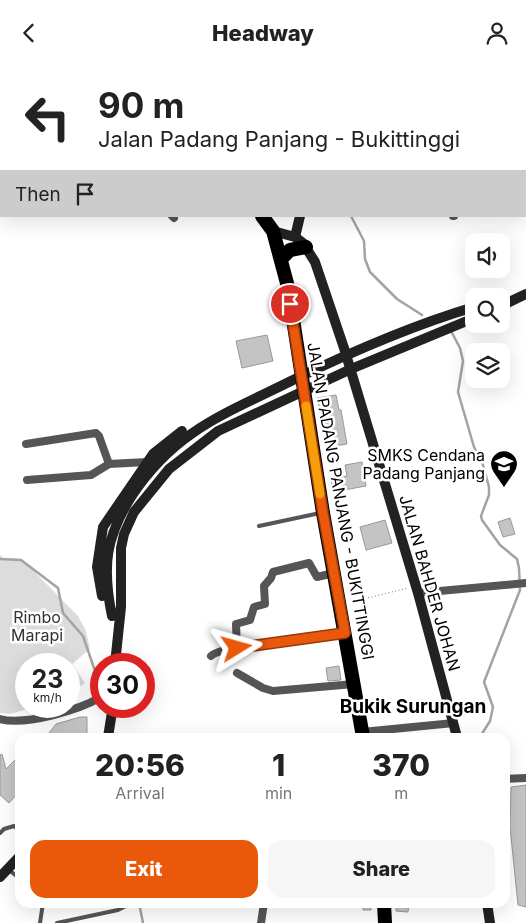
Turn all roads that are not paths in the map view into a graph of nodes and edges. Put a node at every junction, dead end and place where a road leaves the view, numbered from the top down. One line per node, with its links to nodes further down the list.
1 (263, 217): 3 (highway, JALAN PADANG PANJANG - BUKITTINGGI)
2 (300, 217): 4 (main road)
3 (273, 231): 4 (main road, JALAN BAHDER JOHAN); 6 (highway, JALAN PADANG PANJANG - BUKITTINGGI)
4 (295, 237): 5 (main road, JALAN BAHDER JOHAN)
5 (306, 247): 6 (highway); 14 (main road, JALAN BAHDER JOHAN)
6 (281, 259): 15 (highway, JALAN PADANG PANJANG - BUKITTINGGI)
7 (526, 294): 8 (main road)
8 (510, 298)
9 (465, 303): 14 (main road)
10 (465, 311): 12 (main road)
11 (465, 313): 12 (main road)
12 (458, 314): 27 (main road)
13 (465, 323): 16 (main road)
14 (344, 348): 16 (main road, JALAN BAHDER JOHAN)
15 (300, 369): 17 (highway, JALAN PADANG PANJANG - BUKITTINGGI); 20 (main road)
16 (351, 369): 17 (main road); 26 (main road, JALAN BAHDER JOHAN)
17 (303, 391): 22 (highway, JALAN PADANG PANJANG - BUKITTINGGI); 27 (main road)
18 (26, 444): 19 (street)
19 (109, 463): 20 (street); 21 (street)
20 (147, 463): 27 (main road)
21 (27, 480)
22 (323, 513): 23 (lane); 24 (highway, JALAN PADANG PANJANG - BUKITTINGGI)
23 (259, 527)
24 (334, 573): 28 (highway, JALAN PADANG PANJANG - BUKITTINGGI); 29 (street)
25 (526, 583): 26 (street)
26 (417, 589): 37 (main road, JALAN BAHDER JOHAN)
27 (116, 623): 30 (main road)
28 (345, 633): 29 (street); 33 (highway, JALAN PADANG PANJANG - BUKITTINGGI)
29 (237, 648): 31 (street)
30 (115, 653)
31 (211, 656)
32 (237, 673): 33 (street)
33 (354, 684): 39 (highway, JALAN PADANG PANJANG - BUKITTINGGI)
34 (90, 701): 36 (street)
35 (111, 718): 38 (main road)
36 (0, 719)
37 (454, 723): 40 (street); 41 (main road, JALAN BAHDER JOHAN)
38 (109, 733)
39 (362, 733)
40 (377, 733)
41 (456, 733)
42 (526, 778): 43 (street)
43 (510, 779)
44 (15, 827): 45 (lane)
45 (0, 833)
46 (15, 861): 47 (main road)
47 (8, 869): 48 (lane); 49 (main road)
48 (15, 875)
49 (0, 877)
50 (42, 908): 56 (lane)
51 (122, 908): 55 (lane)
52 (263, 908): 58 (street)
53 (384, 908): 59 (highway)
54 (488, 908): 60 (main road)
55 (65, 922): 57 (lane)
56 (40, 923)
57 (57, 923)
58 (261, 923)
59 (384, 923)
60 (490, 923)

